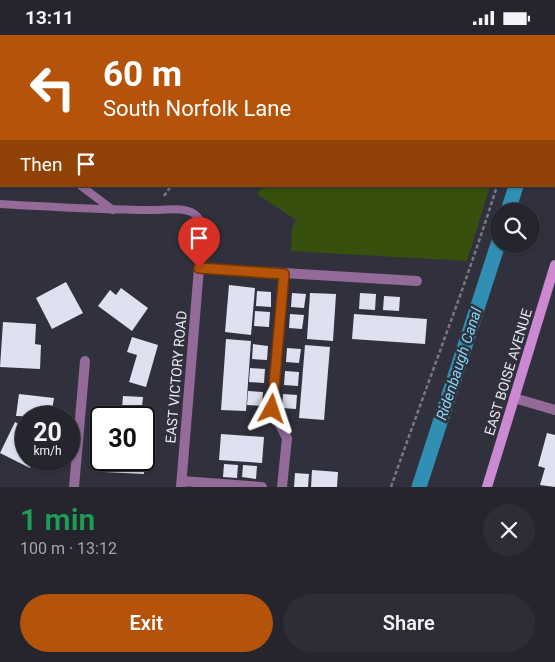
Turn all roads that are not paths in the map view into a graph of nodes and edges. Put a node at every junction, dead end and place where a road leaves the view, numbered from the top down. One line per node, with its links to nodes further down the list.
1 (82, 187): 3 (lane)
2 (0, 204): 3 (lane)
3 (114, 211): 5 (lane)
4 (555, 265): 9 (street, EAST BOISE AVENUE)
5 (199, 268): 6 (street); 11 (street, EAST VICTORY ROAD)
6 (284, 274): 7 (street); 14 (street)
7 (417, 281)
8 (85, 361): 12 (street)
9 (514, 398): 10 (street); 15 (street, EAST BOISE AVENUE)
10 (555, 410)
11 (182, 484): 13 (street)
12 (74, 487)
13 (262, 487)
14 (282, 487)
15 (487, 487)

